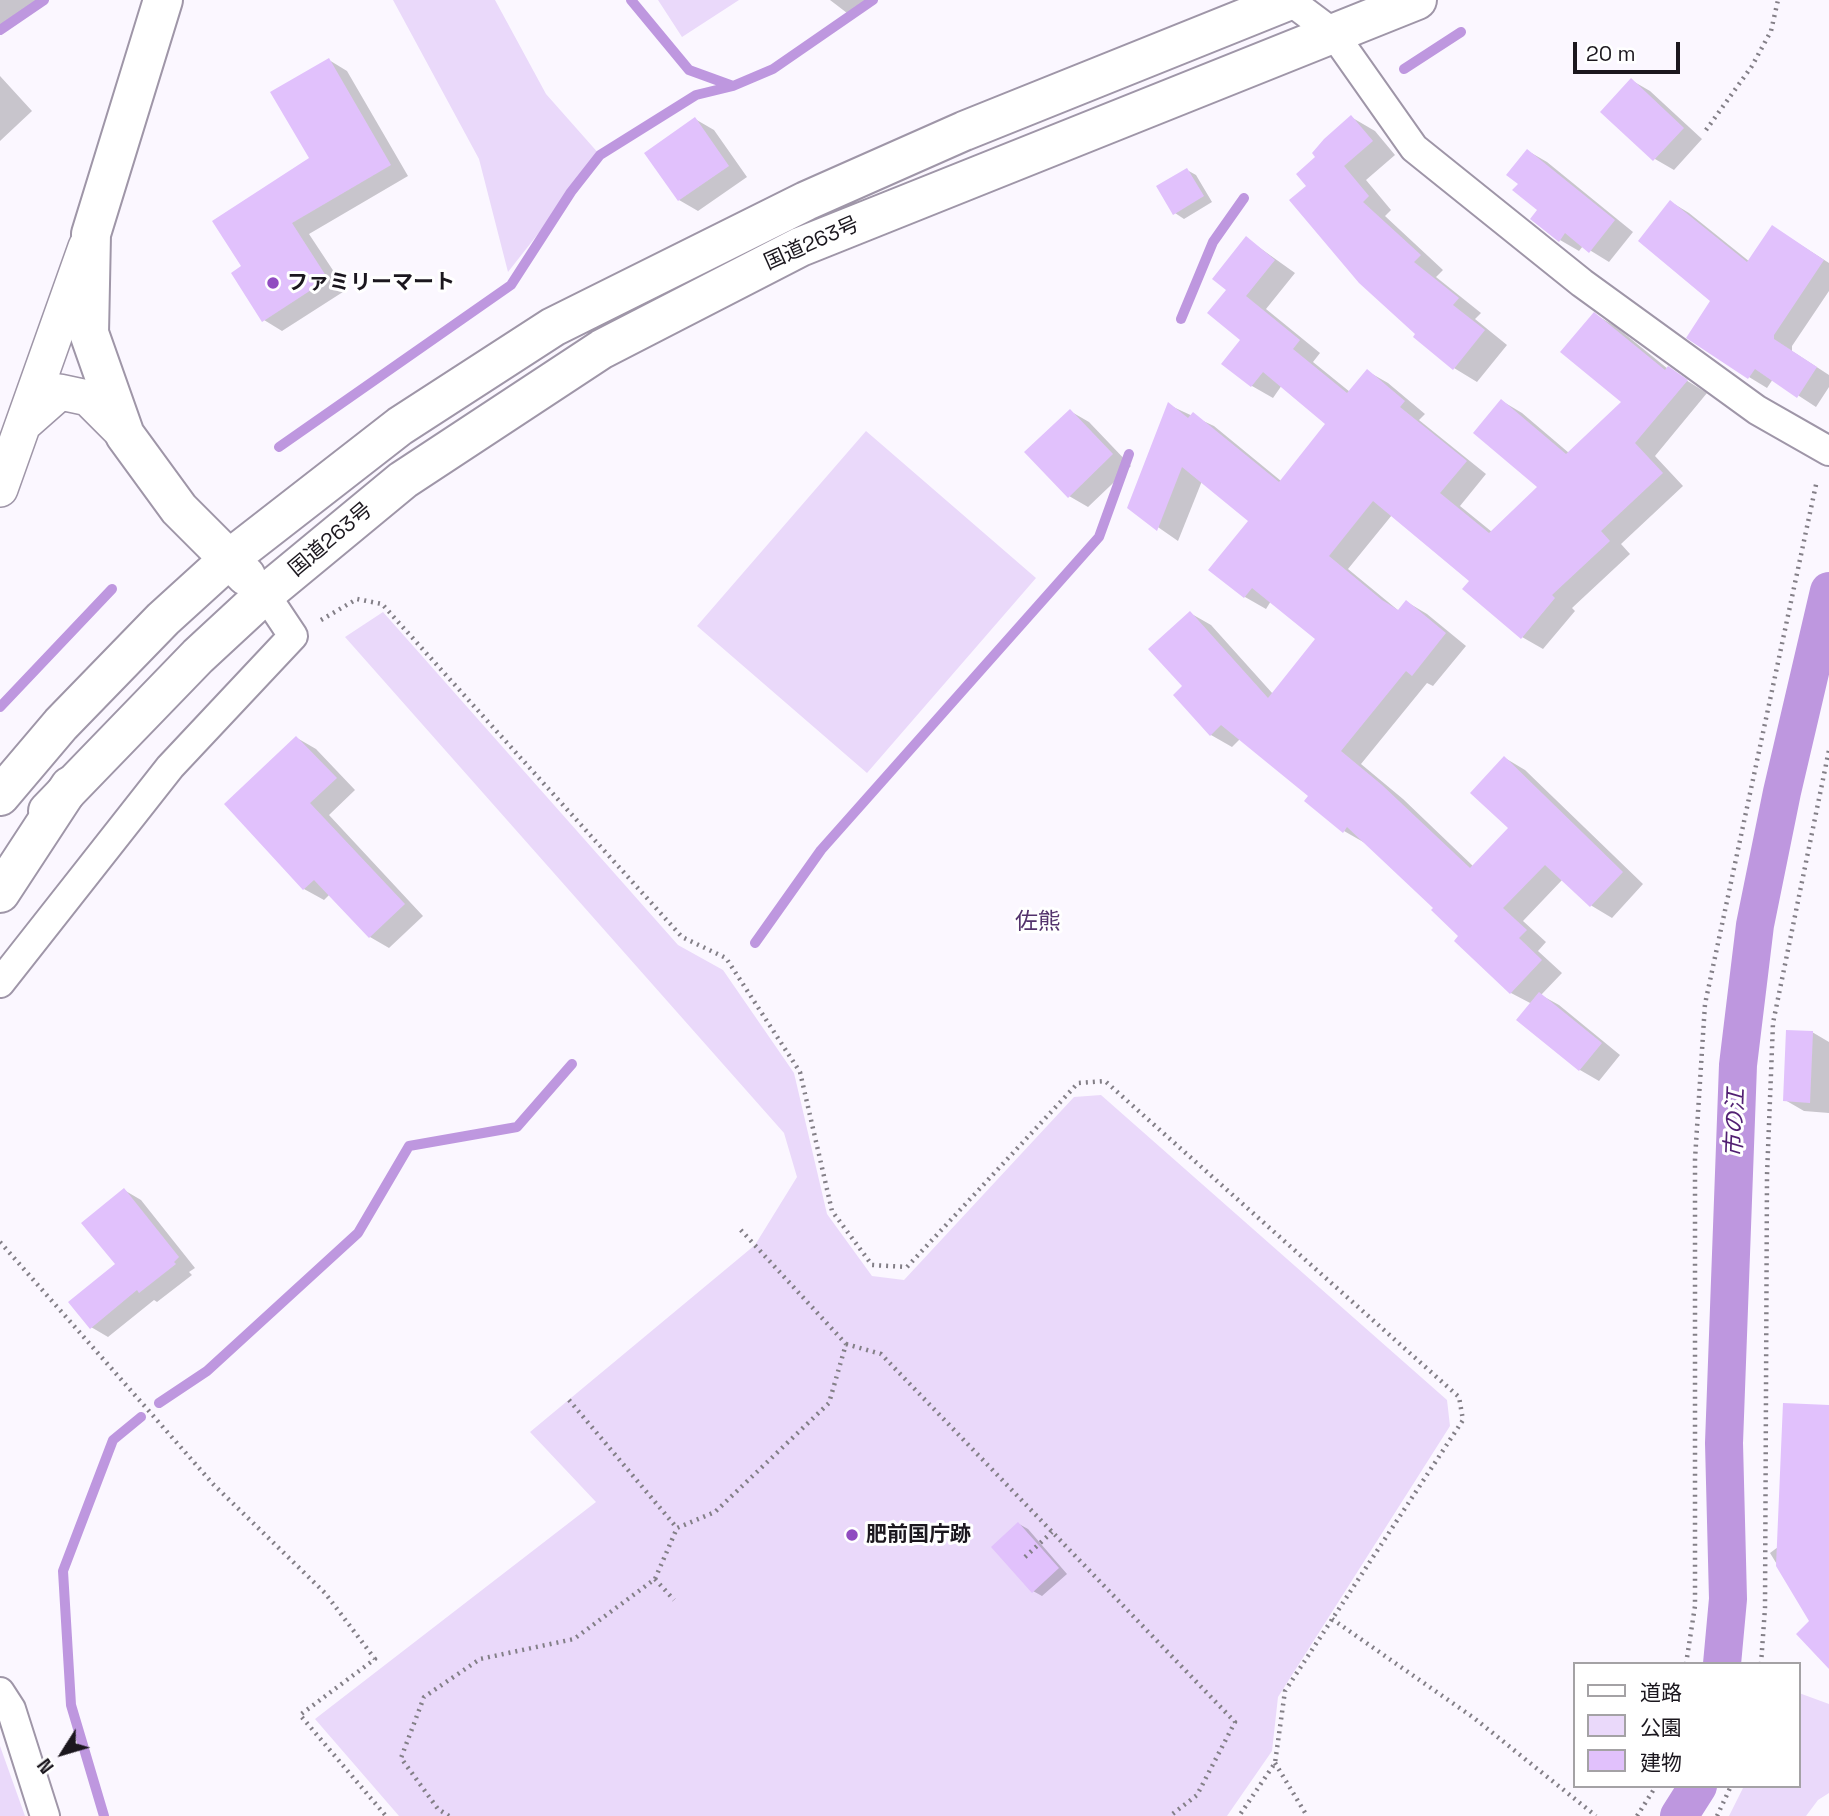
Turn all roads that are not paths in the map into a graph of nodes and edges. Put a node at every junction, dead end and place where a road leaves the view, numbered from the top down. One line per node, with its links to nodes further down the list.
1 (163, 0): 5 (highway)
2 (1289, 0): 4 (street); 10 (highway, 国道263号)
3 (1417, 0): 4 (highway, 国道263号)
4 (1333, 33): 8 (street); 11 (highway, 国道263号)
5 (91, 234): 6 (street); 7 (highway)
6 (23, 426): 7 (street); 9 (street)
7 (125, 435): 10 (highway)
8 (1826, 450)
9 (0, 489)
10 (229, 559): 11 (highway); 13 (highway, 国道263号)
11 (265, 594): 12 (highway, 国道263号); 16 (street)
12 (70, 786): 14 (highway, 国道263号); 15 (highway)
13 (0, 796)
14 (0, 869)
15 (0, 892)
16 (0, 984)
17 (0, 1692): 18 (street)
18 (45, 1816)

